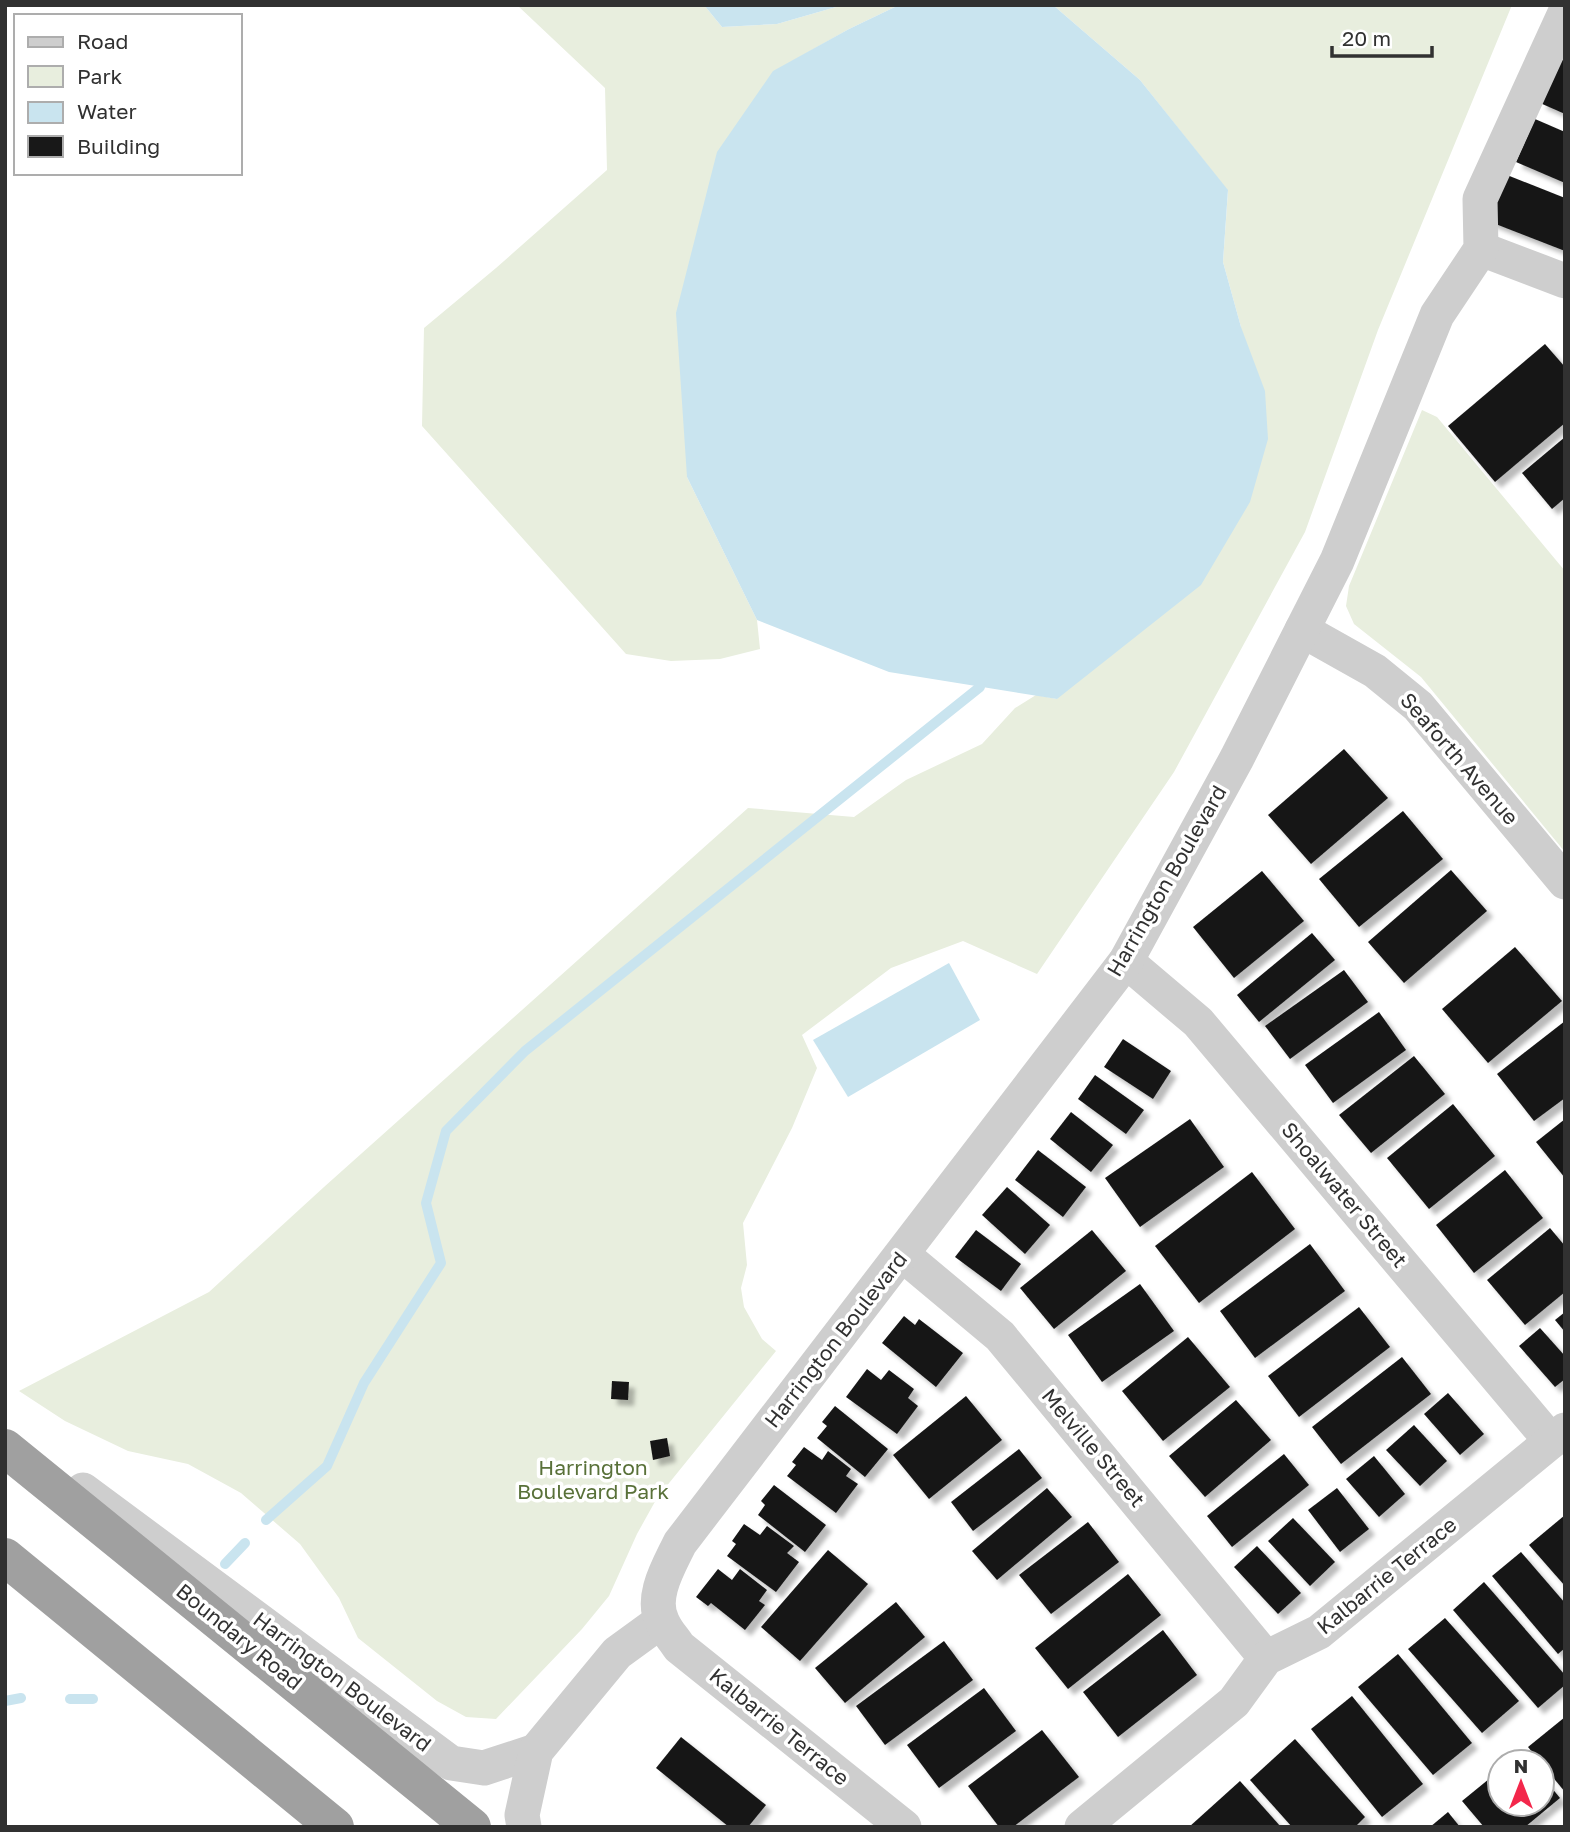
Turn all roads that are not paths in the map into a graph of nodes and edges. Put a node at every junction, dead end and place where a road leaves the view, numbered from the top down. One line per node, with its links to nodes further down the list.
1 (1565, 13): 2 (street)
2 (1481, 248): 3 (street); 4 (street, Harrington Boulevard)
3 (1565, 281)
4 (1302, 630): 5 (street, Seaforth Avenue); 6 (street, Harrington Boulevard)
5 (1565, 882)
6 (1126, 961): 7 (street, Harrington Boulevard); 8 (street, Shoalwater Street)
7 (903, 1255): 11 (street, Harrington Boulevard); 12 (street, Melville Street)
8 (1558, 1435): 12 (street, Kalbarrie Terrace)
9 (13, 1454): 13 (street, Harrington Boulevard); 15 (highway, Boundary Road)
10 (5, 1557): 14 (highway)
11 (661, 1621): 13 (street); 17 (street, Kalbarrie Terrace)
12 (1266, 1658): 18 (street, Kalbarrie Terrace)
13 (536, 1751): 16 (street)
14 (335, 1827)
15 (472, 1827)
16 (524, 1827)
17 (904, 1827)
18 (1082, 1827)

